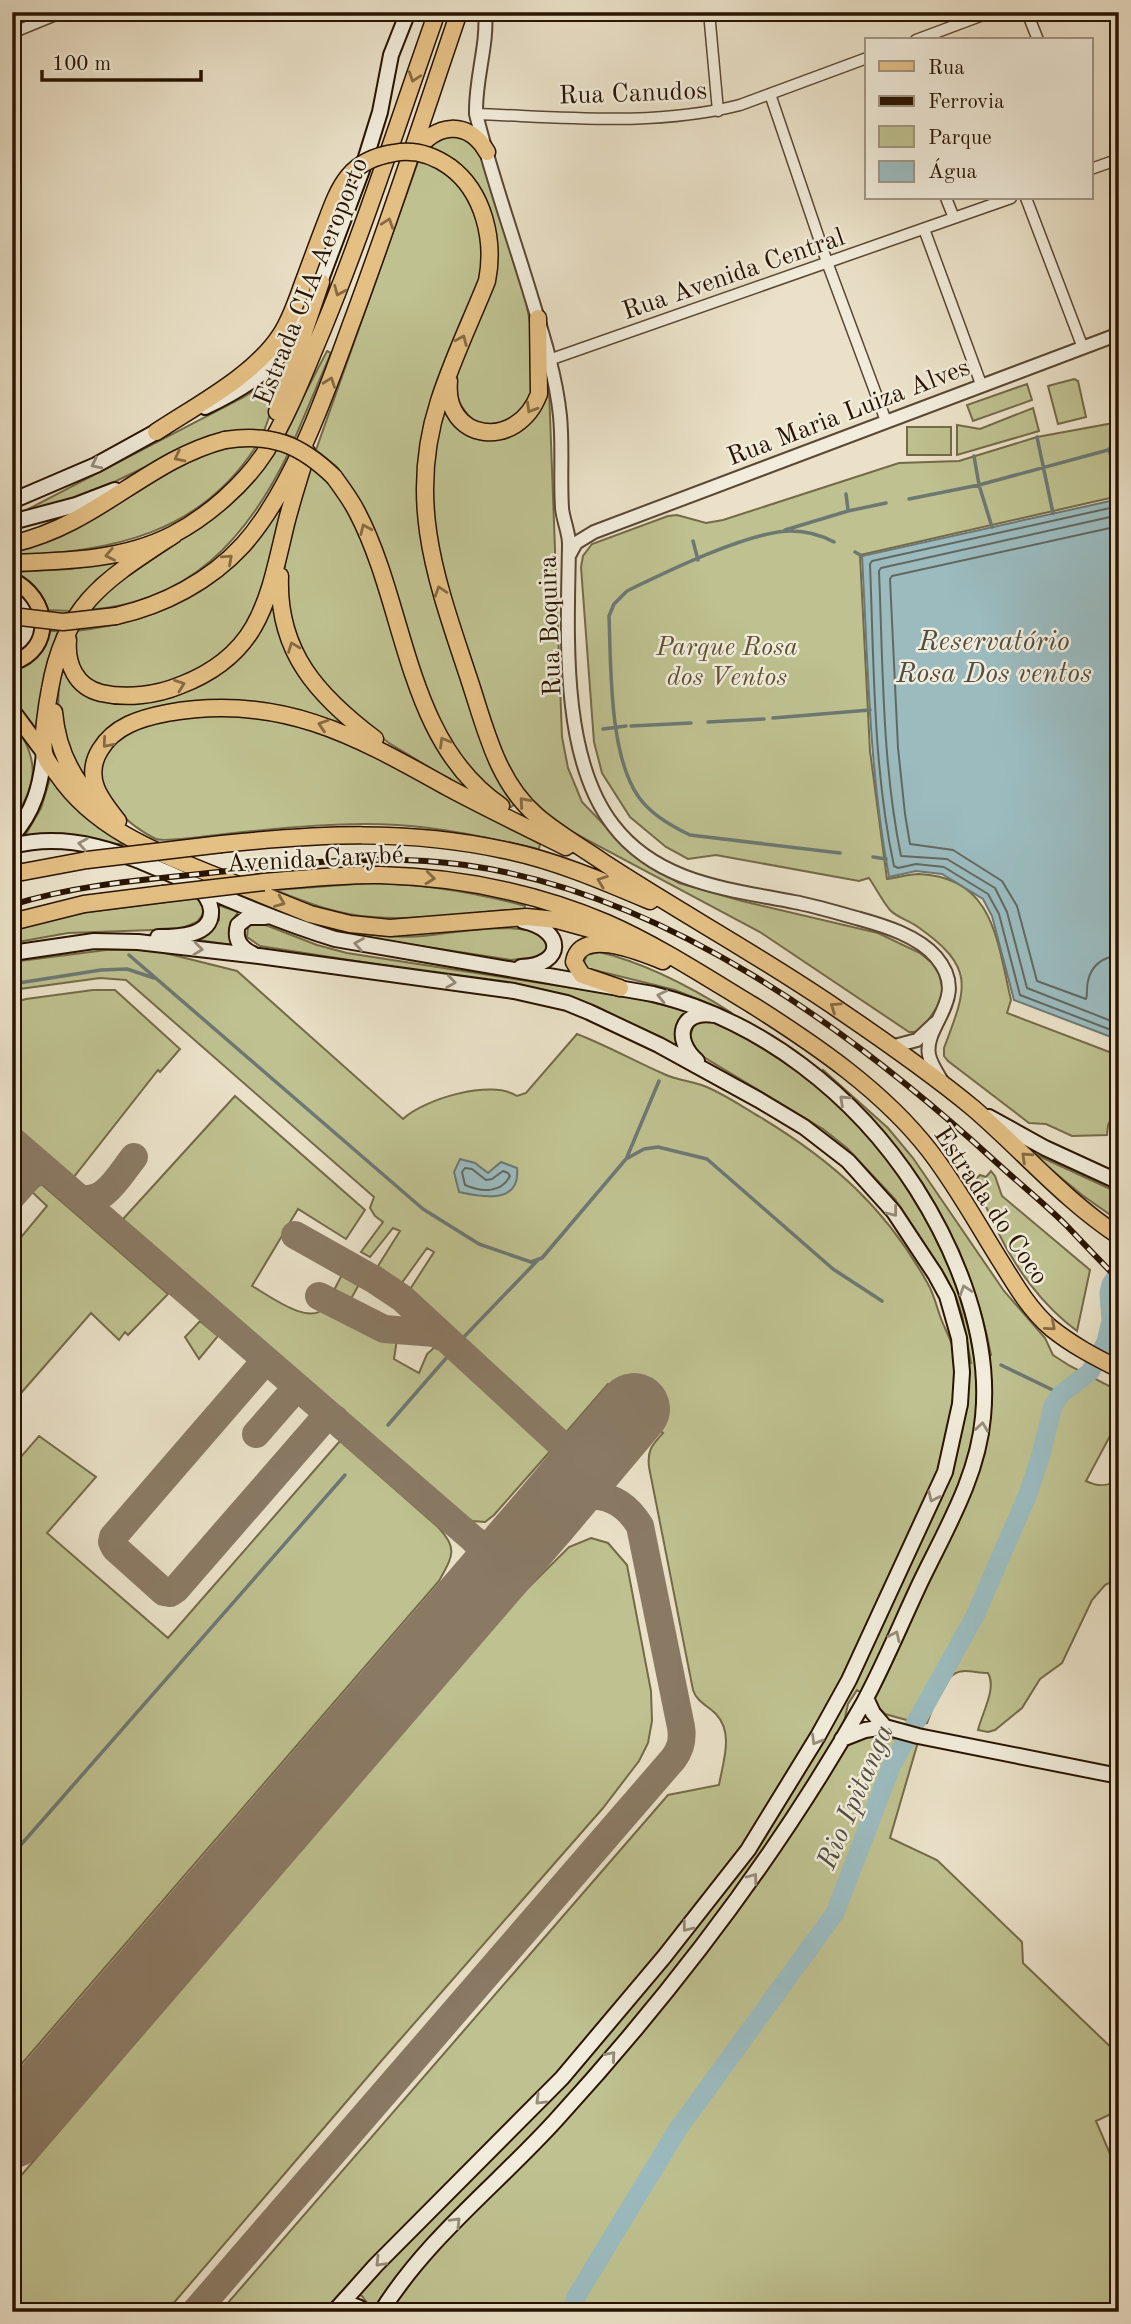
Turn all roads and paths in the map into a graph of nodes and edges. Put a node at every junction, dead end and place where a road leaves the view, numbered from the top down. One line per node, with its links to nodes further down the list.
1 (63, 12): 9 (street)
2 (408, 12): 26 (main road)
3 (437, 12): 37 (highway, Estrada CIA Aeroporto, one-way to 37)
4 (458, 12): 18 (highway, Estrada CIA Aeroporto)
5 (485, 12): 15 (street, Rua Boquira)
6 (709, 12): 14 (street)
7 (991, 12): 10 (street)
8 (1027, 12): 11 (street)
9 (12, 33)
10 (920, 38)
11 (1037, 38)
12 (865, 59): 13 (street, Rua Canudos)
13 (770, 94): 14 (street, Rua Canudos); 25 (street)
14 (718, 111): 15 (street, Rua Canudos)
15 (476, 114): 16 (street, Rua Boquira)
16 (487, 152): 18 (highway); 27 (street, Rua Boquira)
17 (1119, 159): 19 (street)
18 (408, 164): 33 (highway, Estrada CIA Aeroporto, one-way to 18)
19 (1092, 169)
20 (947, 200): 23 (street)
21 (1005, 200): 23 (street, Rua Avenida Central)
22 (1027, 200): 29 (street)
23 (954, 218): 24 (street, Rua Avenida Central)
24 (924, 229): 25 (street, Rua Avenida Central); 32 (street)
25 (827, 262): 30 (street, Rua Avenida Central); 34 (street)
26 (313, 280): 31 (highway, one-way to 26, bridge); 35 (highway); 37 (highway)
27 (538, 318): 30 (street, Rua Boquira); 31 (highway, one-way to 31)
28 (1119, 334): 29 (street, Rua Maria Luiza Alves)
29 (1083, 348): 32 (street, Rua Maria Luiza Alves)
30 (549, 360): 39 (street, Rua Boquira)
31 (451, 367): 60 (highway, one-way to 31)
32 (981, 384): 34 (street, Rua Maria Luiza Alves)
33 (320, 408): 44 (highway); 48 (highway, one-way to 33, bridge)
34 (886, 421): 41 (street, Rua Maria Luiza Alves)
35 (156, 432): 38 (main road, one-way to 38)
36 (135, 481): 40 (main road); 43 (highway); 57 (highway, one-way to 36, bridge)
37 (235, 487): 42 (highway, Estrada CIA Aeroporto)
38 (12, 501)
39 (564, 520): 41 (street); 45 (street, Rua Boquira)
40 (12, 522)
41 (593, 532): 45 (street, Rua Maria Luiza Alves)
42 (175, 534): 46 (highway, Estrada CIA Aeroporto, one-way to 46); 49 (highway)
43 (12, 544)
44 (281, 548): 49 (highway, one-way to 44); 54 (highway, one-way to 44)
45 (568, 562): 74 (street, Rua Boquira)
46 (12, 563)
47 (12, 580): 51 (main road)
48 (12, 616)
49 (71, 624): 50 (highway)
50 (57, 658): 53 (highway); 55 (highway)
51 (12, 663)
52 (12, 710): 53 (main road)
53 (44, 753): 56 (main road); 59 (highway)
54 (407, 764): 55 (highway, one-way to 55); 57 (highway)
55 (118, 821): 59 (highway)
56 (12, 835)
57 (547, 837): 60 (highway)
58 (12, 846): 62 (main road, one-way to 58)
59 (172, 858): 64 (highway, one-way to 64)
60 (617, 871): 66 (highway)
61 (12, 874): 66 (highway, Avenida Carybé, one-way to 61, bridge)
62 (192, 884): 63 (main road); 67 (main road)
63 (276, 920): 70 (main road); 71 (main road, one-way to 63)
64 (489, 920): 68 (highway); 71 (main road)
65 (12, 922): 68 (highway, Avenida Carybé, one-way to 68, bridge)
66 (709, 929): 76 (highway, Estrada do Coco, one-way to 66)
67 (94, 941): 69 (main road); 70 (main road, one-way to 70)
68 (653, 946): 73 (highway, Avenida Carybé)
69 (12, 953)
70 (259, 956): 77 (main road, one-way to 77)
71 (499, 969): 72 (main road)
72 (620, 988): 73 (highway); 75 (main road, one-way to 72)
73 (726, 989): 82 (highway, Estrada do Coco, one-way to 82)
74 (942, 1015): 76 (street); 78 (street, Rua Boquira)
75 (726, 1019): 77 (main road); 83 (main road, one-way to 75)
76 (891, 1047): 78 (highway, Estrada do Coco)
77 (715, 1076): 87 (main road, one-way to 87)
78 (946, 1089): 79 (highway, Estrada do Coco)
79 (971, 1107): 80 (main road); 81 (highway, Estrada do Coco, one-way to 79)
80 (1116, 1180)
81 (1117, 1235)
82 (1119, 1369)
83 (866, 1698): 84 (main road); 85 (main road)
84 (888, 1727): 85 (main road); 86 (main road)
85 (842, 1739): 89 (main road, one-way to 85)
86 (1119, 1776)
87 (334, 2312): 88 (main road)
88 (365, 2312)
89 (381, 2312)

